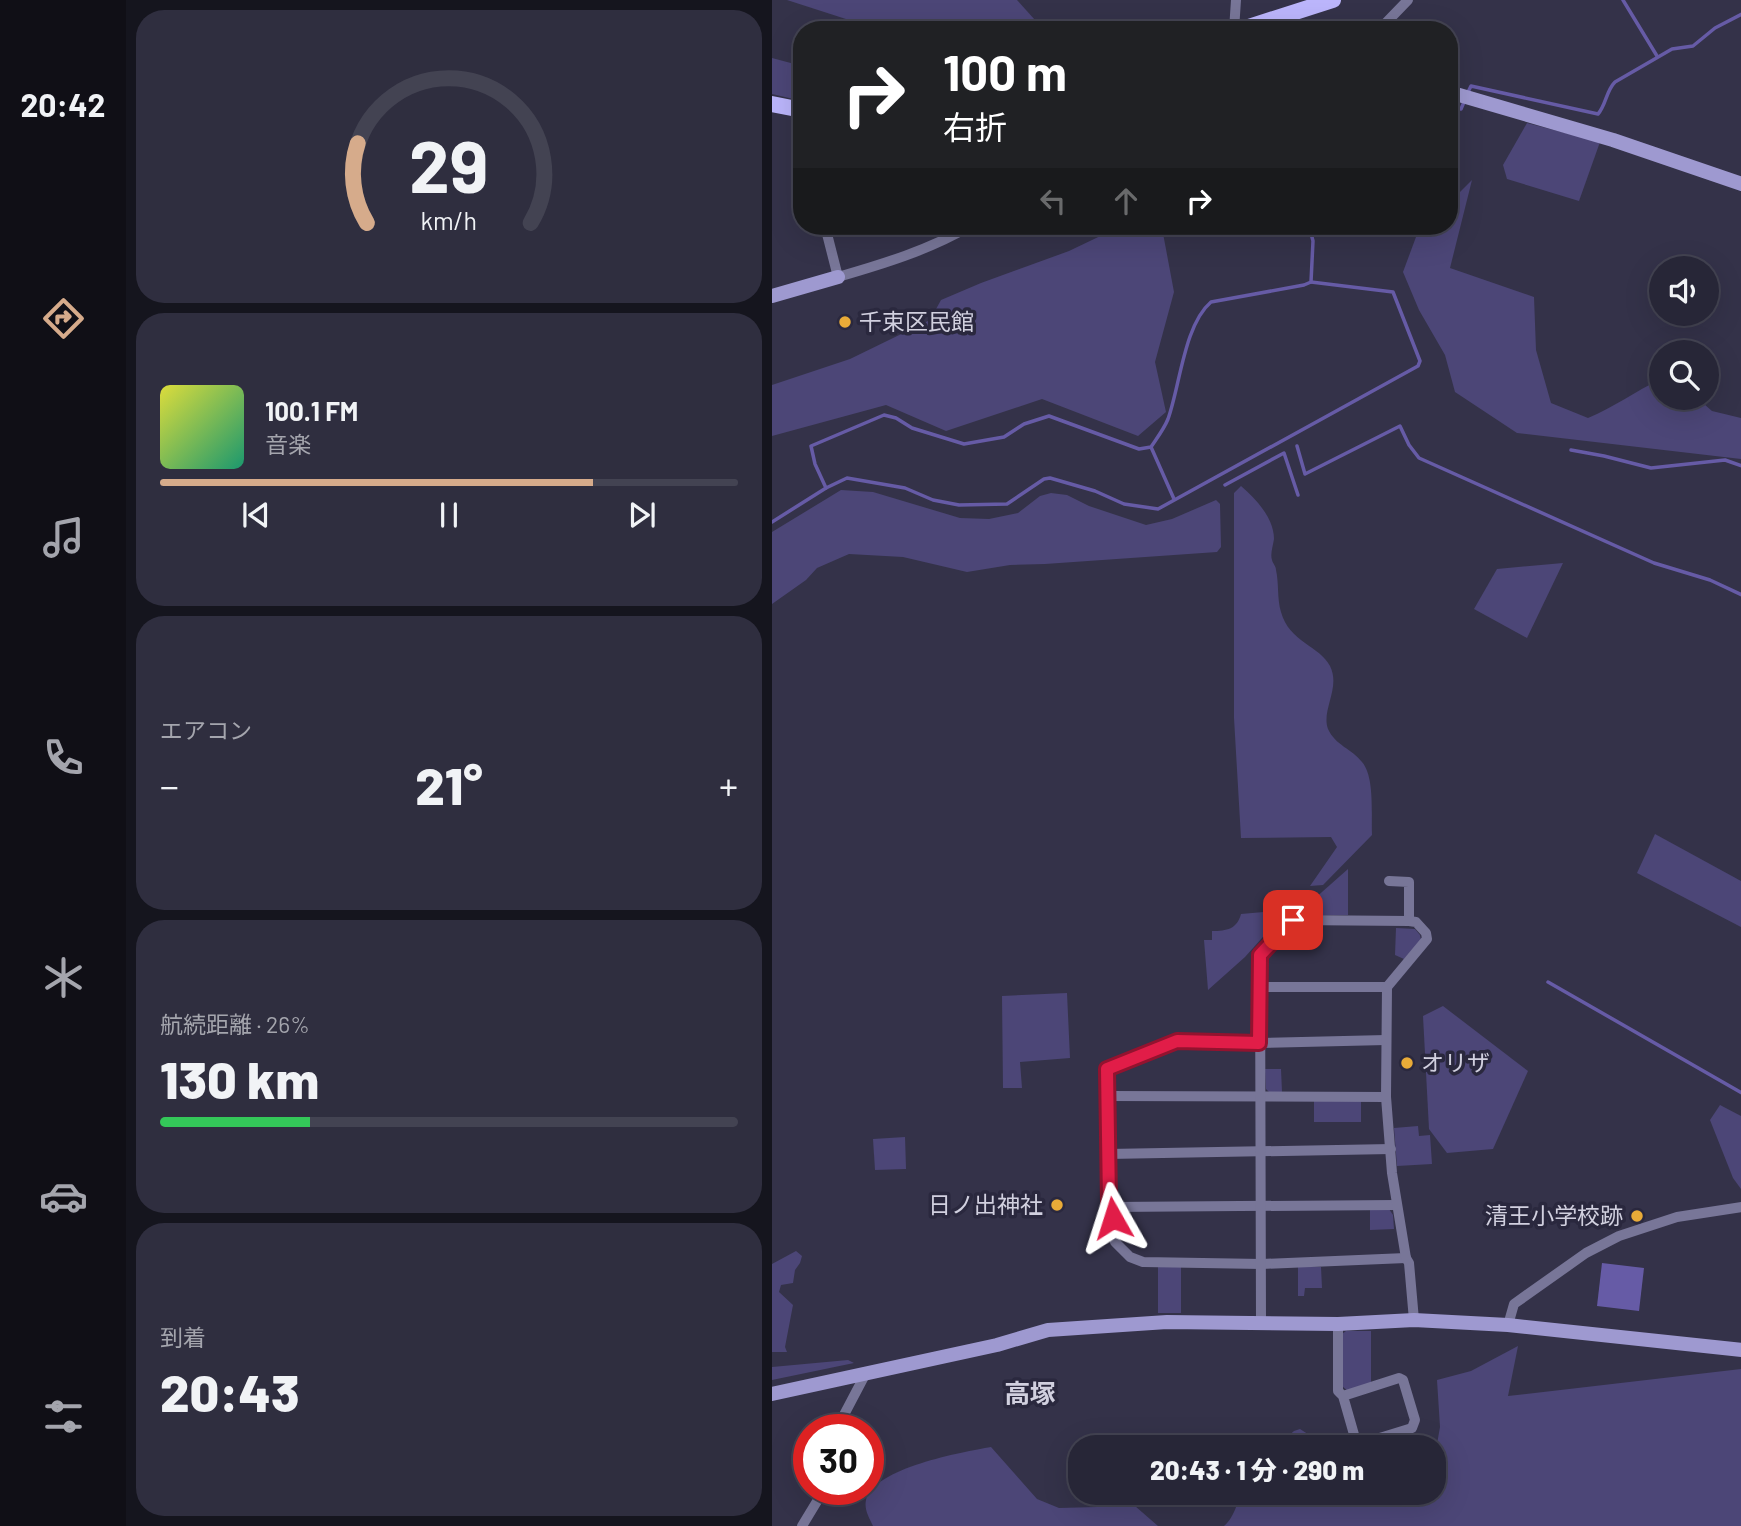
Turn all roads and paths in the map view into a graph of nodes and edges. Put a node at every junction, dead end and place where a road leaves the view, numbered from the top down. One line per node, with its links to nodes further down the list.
1 (1236, 0): 4 (street)
2 (1333, 0): 5 (main road)
3 (1408, 0): 6 (street)
4 (1237, 21)
5 (1266, 21)
6 (1388, 21)
7 (1458, 96): 10 (street)
8 (772, 104): 9 (main road)
9 (793, 108)
10 (1741, 184)
11 (827, 235): 13 (street)
12 (954, 235): 13 (street)
13 (838, 277): 14 (street)
14 (772, 296)
15 (1389, 881): 16 (street)
16 (1409, 921): 17 (street); 18 (street)
17 (1259, 987): 18 (street); 20 (street)
18 (1387, 987): 19 (street)
19 (1386, 1040): 20 (street); 23 (street)
20 (1259, 1043): 21 (street); 22 (street)
21 (1260, 1096): 22 (street); 23 (street); 25 (street)
22 (1107, 1097): 26 (street)
23 (1386, 1097): 24 (street)
24 (1390, 1149): 25 (street); 27 (street)
25 (1261, 1151): 26 (street); 29 (street)
26 (1109, 1154): 28 (street)
27 (1396, 1205): 29 (street); 31 (street)
28 (1112, 1207): 29 (street); 32 (street)
29 (1261, 1207): 32 (street)
30 (1741, 1207): 36 (street)
31 (1406, 1258): 32 (street); 33 (street)
32 (1262, 1264): 34 (street)
33 (1414, 1320): 35 (street); 36 (street)
34 (1261, 1323): 35 (street); 38 (street)
35 (1338, 1324): 40 (street)
36 (1508, 1325): 37 (street)
37 (1741, 1350)
38 (866, 1373): 39 (street); 41 (street)
39 (772, 1394)
40 (1343, 1396): 40 (street)
41 (844, 1414)
42 (815, 1505): 43 (street)
43 (802, 1526)

